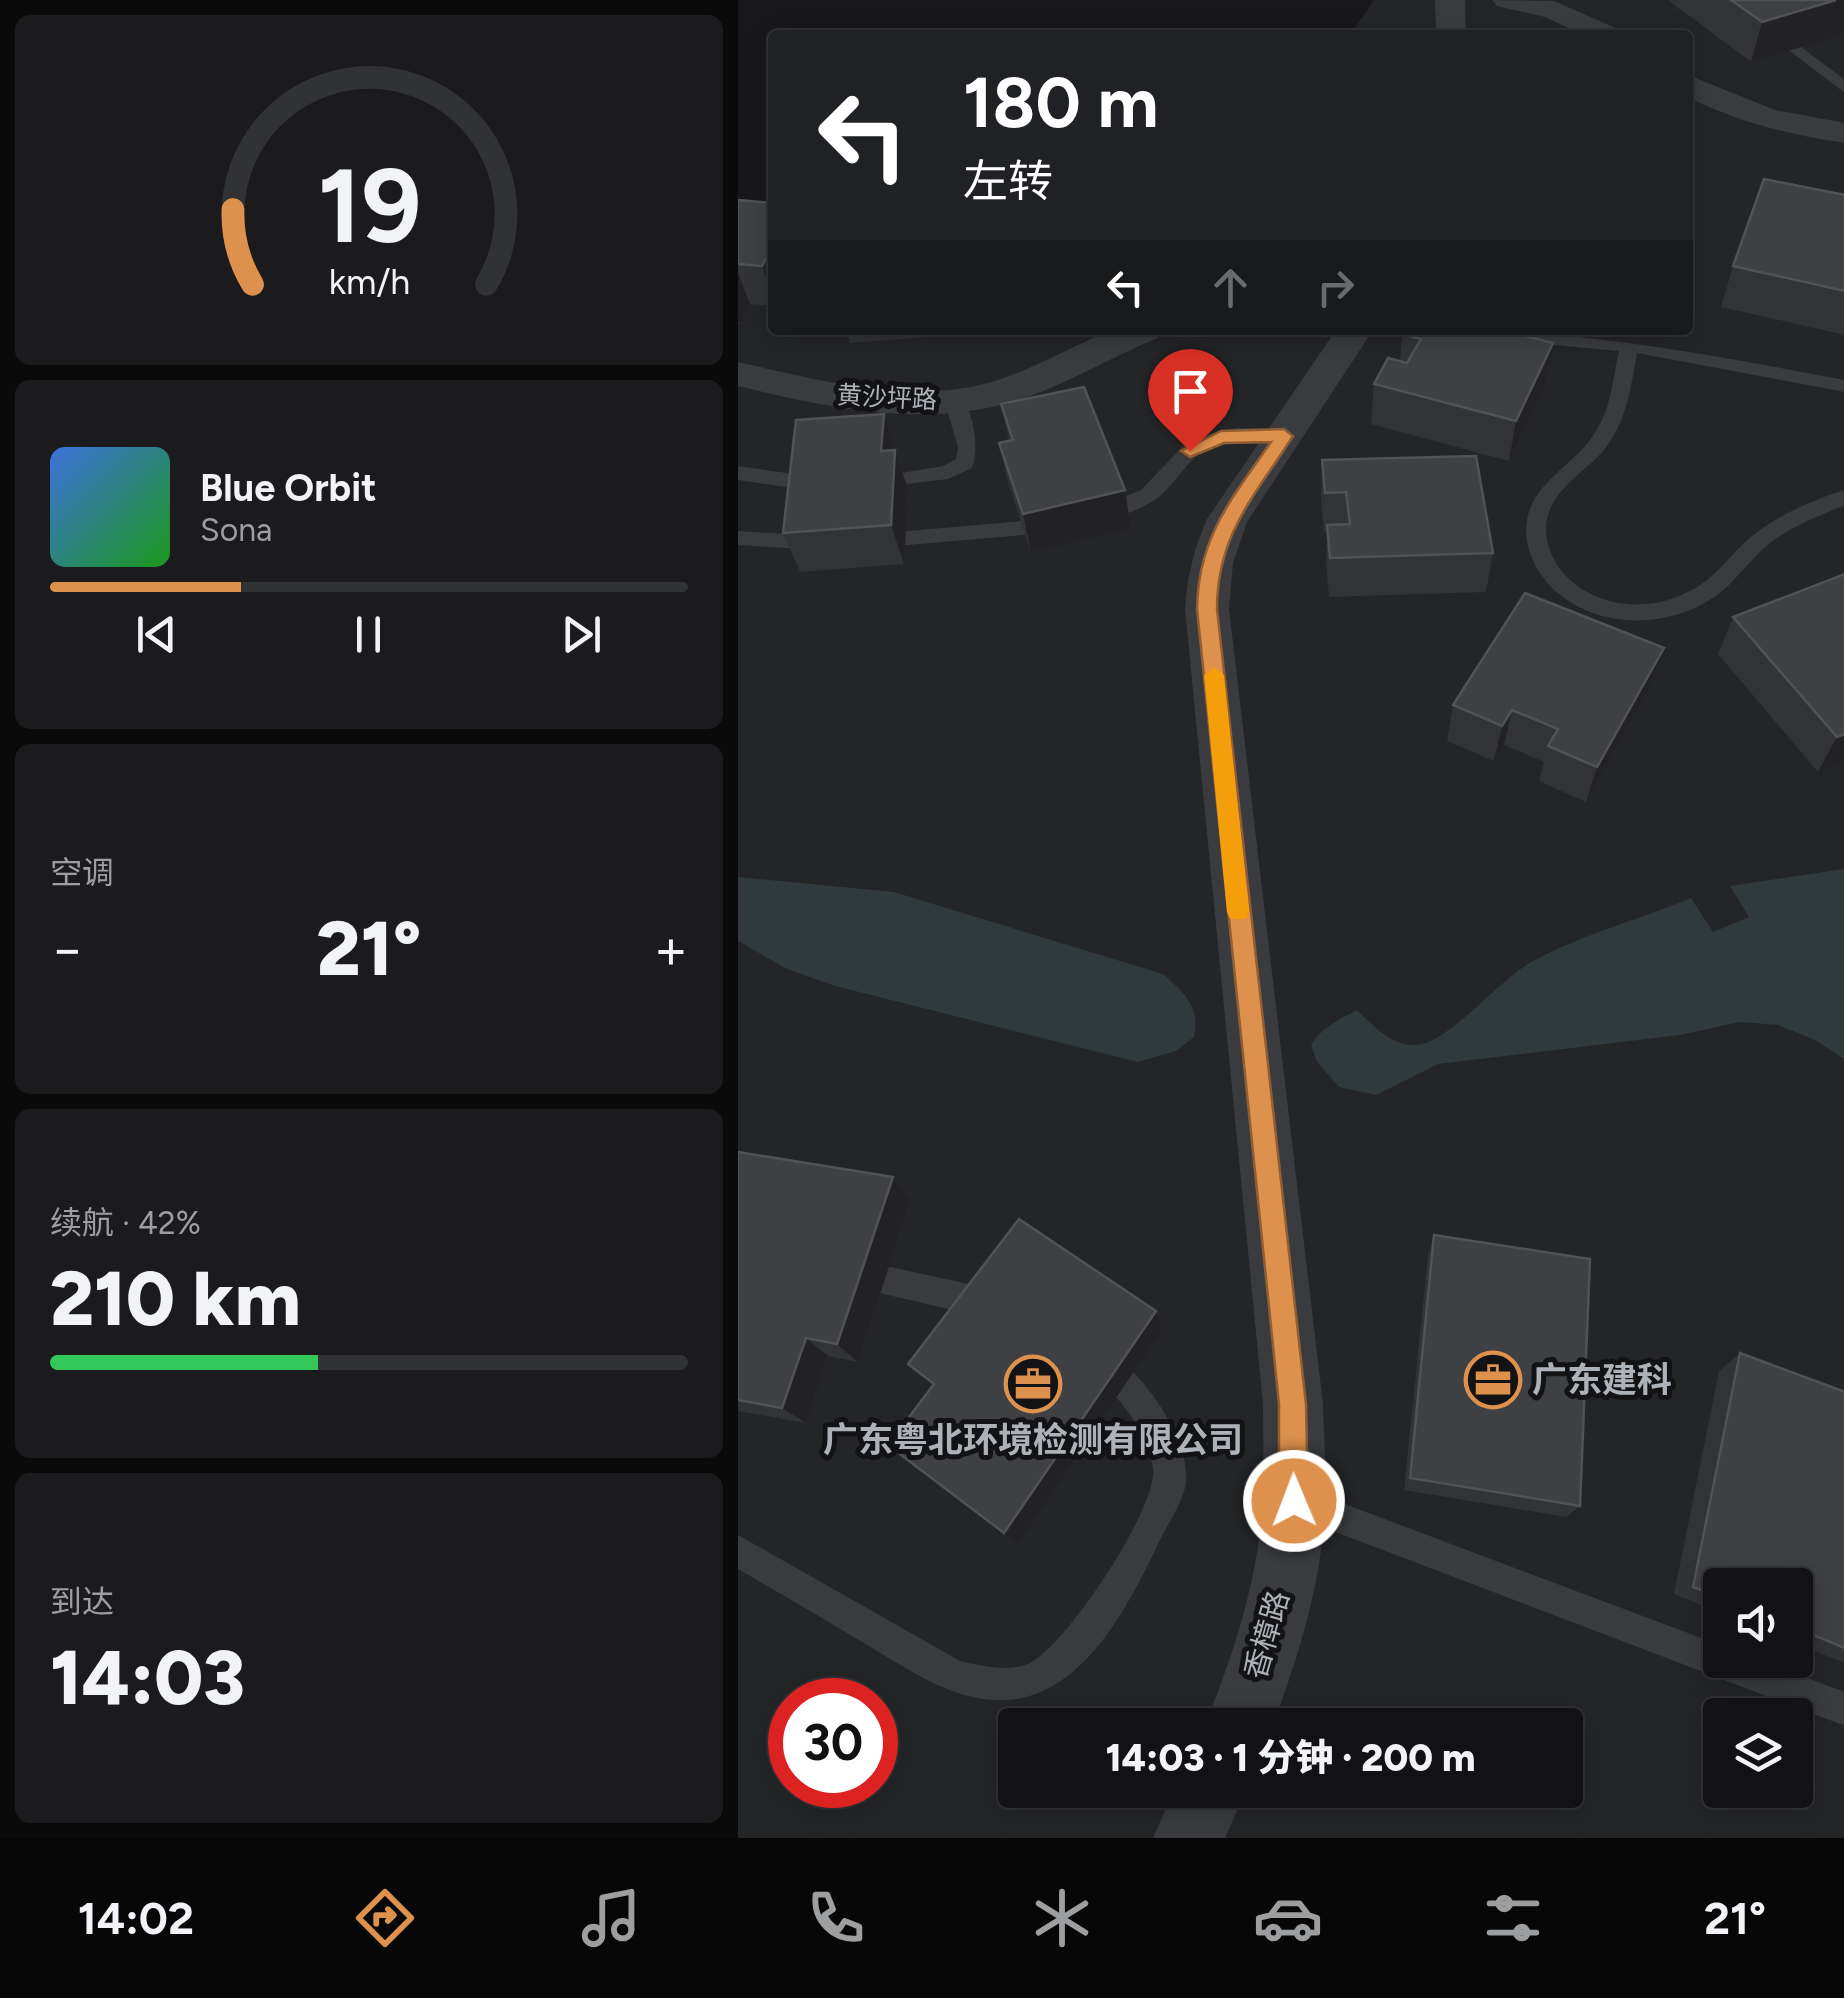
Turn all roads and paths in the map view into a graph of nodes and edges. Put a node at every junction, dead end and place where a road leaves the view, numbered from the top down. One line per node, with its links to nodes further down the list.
1 (1450, 0): 4 (street)
2 (1507, 0): 5 (street)
3 (1730, 0): 7 (lane)
4 (1451, 30)
5 (1596, 30)
6 (1693, 86): 8 (street)
7 (1844, 88)
8 (1844, 133)
9 (1134, 335): 15 (street, 黄沙坪路)
10 (1353, 335): 16 (street, 香樟路)
11 (1510, 335): 12 (lane)
12 (1629, 346): 14 (lane); 18 (lane)
13 (738, 374): 15 (street, 黄沙坪路)
14 (1844, 386)
15 (954, 400): 17 (lane)
16 (1284, 436): 19 (lane); 23 (street, 香樟路)
17 (738, 473)
18 (1844, 497)
19 (738, 538)
20 (832, 1269): 21 (lane)
21 (1021, 1315)
22 (1081, 1346): 24 (lane)
23 (1294, 1501): 25 (street, 香樟路); 26 (lane)
24 (738, 1551)
25 (1245, 1708)
26 (1844, 1709)
27 (1202, 1808): 28 (street)
28 (1188, 1838)

